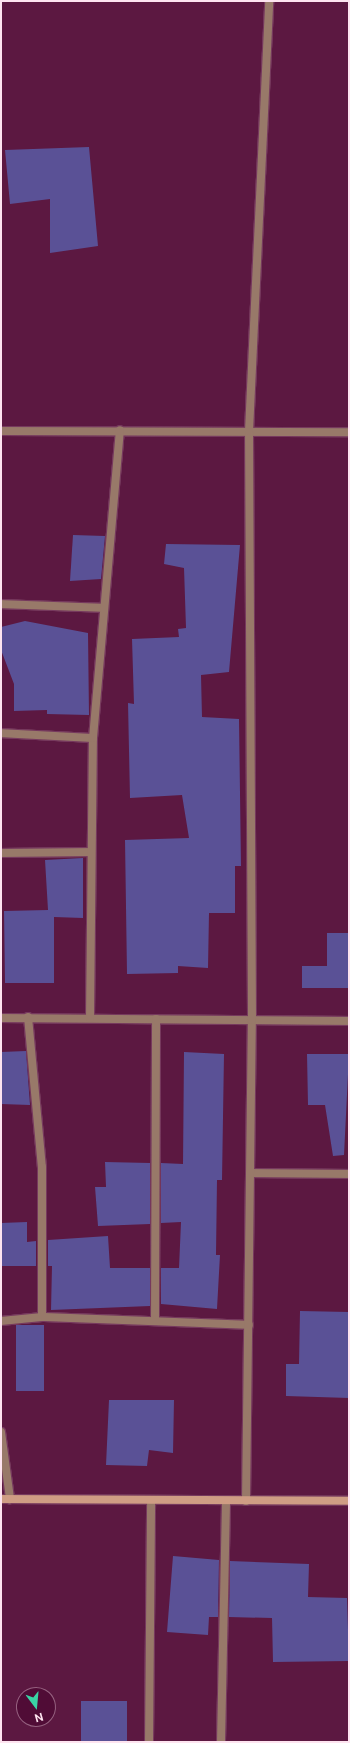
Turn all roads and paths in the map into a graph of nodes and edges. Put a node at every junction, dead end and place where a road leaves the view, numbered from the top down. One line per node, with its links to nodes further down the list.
1 (268, 1): 4 (street)
2 (120, 430): 3 (street); 4 (street); 7 (street)
3 (1, 431)
4 (249, 431): 5 (street); 16 (street)
5 (349, 432)
6 (1, 604): 7 (street)
7 (104, 608): 9 (street)
8 (1, 733): 9 (street)
9 (93, 738): 10 (street)
10 (90, 852): 11 (street); 14 (street)
11 (1, 853)
12 (28, 1017): 13 (street); 14 (street); 20 (street)
13 (1, 1018)
14 (90, 1018): 15 (street)
15 (156, 1019): 16 (street); 21 (street)
16 (252, 1020): 17 (street); 18 (street)
17 (349, 1021)
18 (250, 1173): 19 (street); 23 (street)
19 (349, 1174)
20 (42, 1317): 21 (street); 22 (street)
21 (155, 1319): 23 (street)
22 (1, 1321)
23 (249, 1325): 27 (street)
24 (1, 1432): 26 (street)
25 (1, 1499): 26 (street)
26 (10, 1499): 30 (street)
27 (246, 1501): 28 (street); 29 (street)
28 (349, 1501)
29 (226, 1502): 30 (street); 32 (street)
30 (151, 1503): 31 (street)
31 (149, 1742)
32 (221, 1742)

